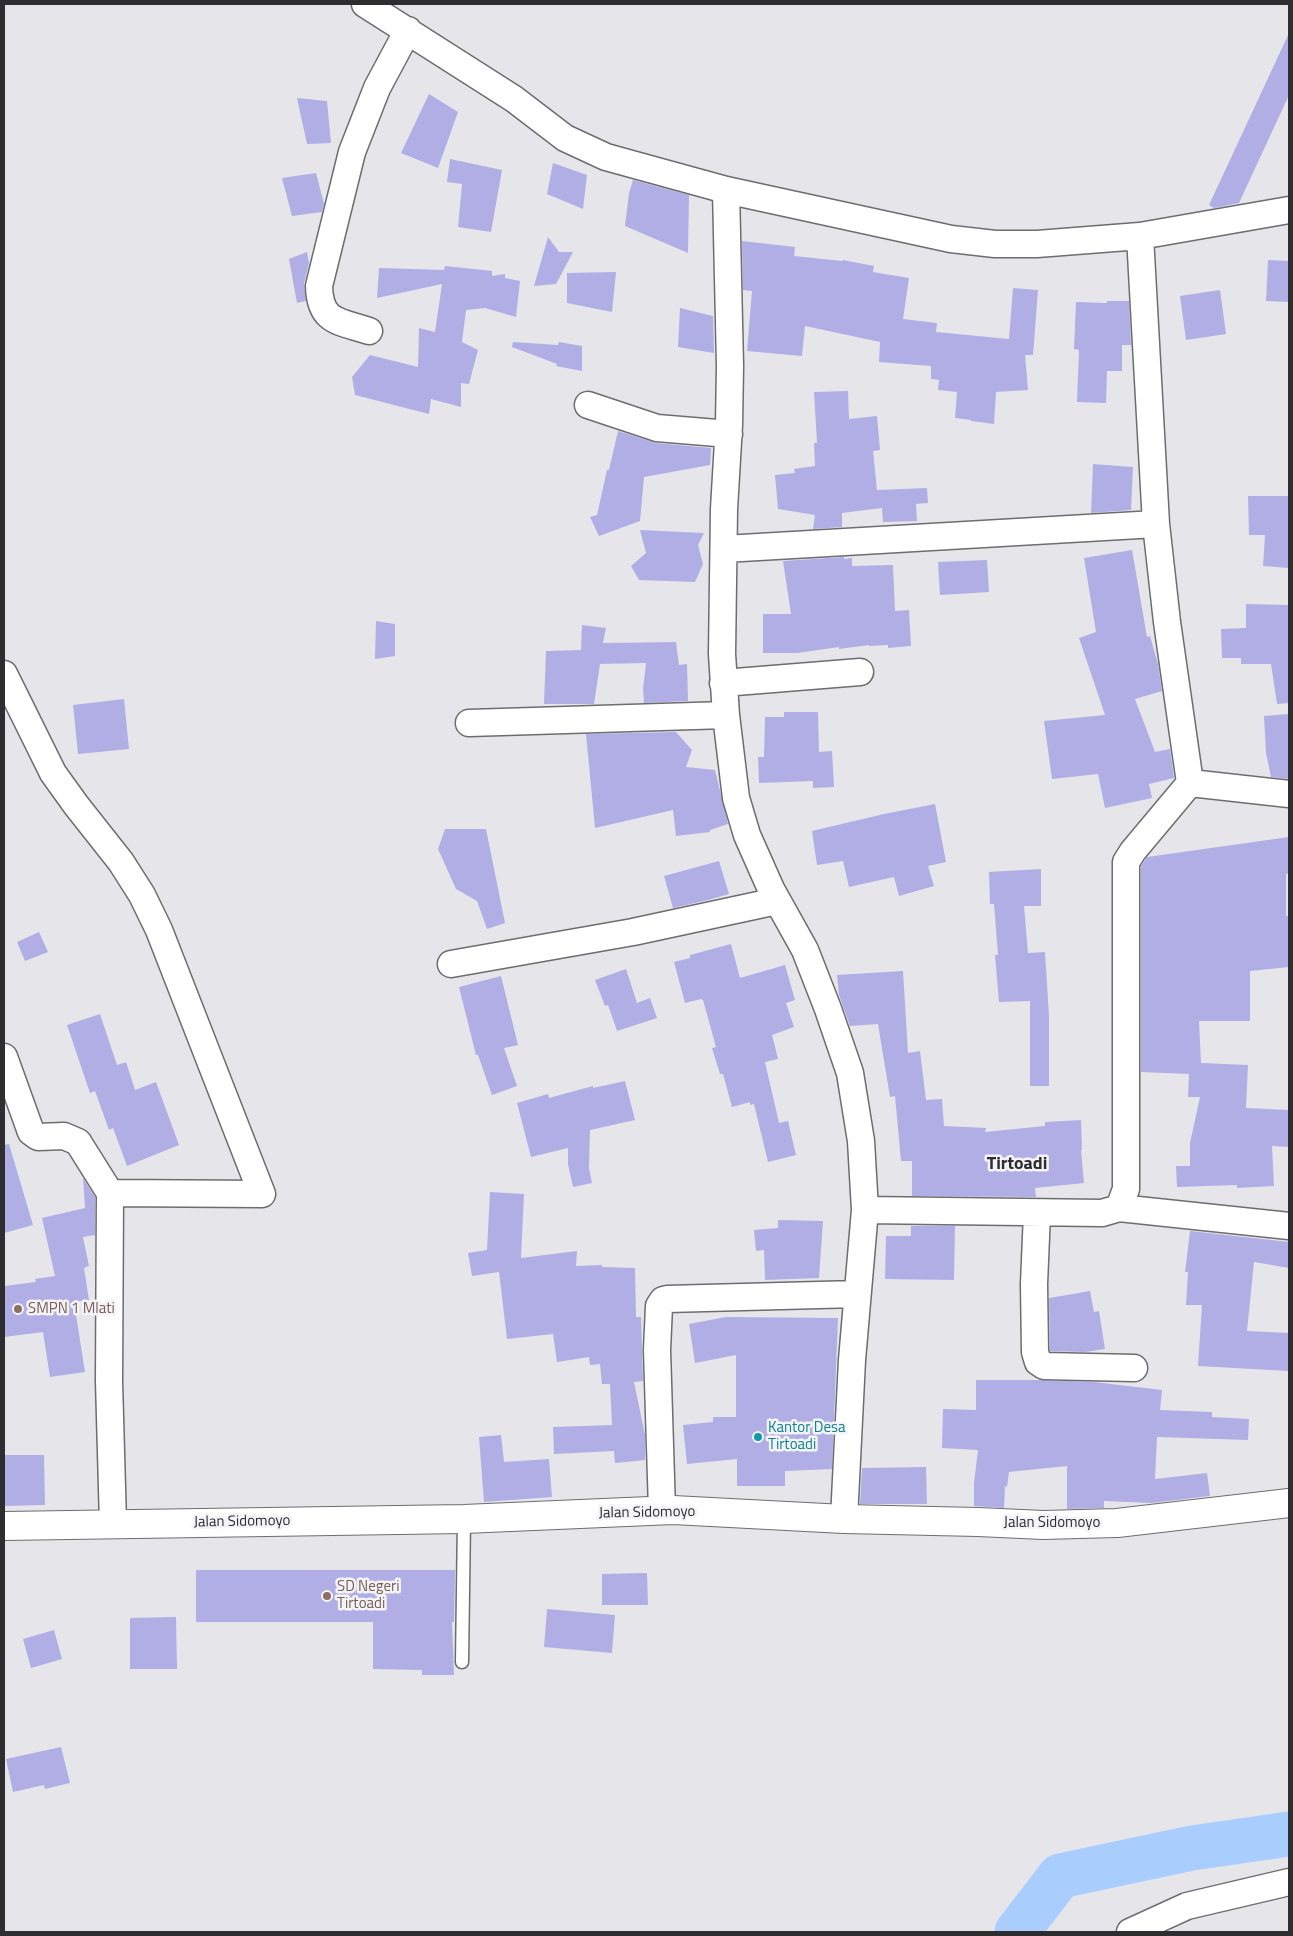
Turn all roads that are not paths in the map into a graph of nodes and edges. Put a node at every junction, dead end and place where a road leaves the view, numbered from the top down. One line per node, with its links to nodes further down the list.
1 (365, 4): 2 (street)
2 (408, 30): 3 (street); 6 (street)
3 (726, 190): 5 (street); 8 (street)
4 (1289, 210): 5 (street)
5 (1140, 236): 9 (street)
6 (369, 332)
7 (588, 405): 8 (street)
8 (728, 434): 10 (street)
9 (1156, 524): 10 (street); 16 (street)
10 (724, 549): 13 (street)
11 (860, 672): 13 (street)
12 (4, 674): 21 (street)
13 (723, 684): 14 (street)
14 (726, 715): 15 (street); 18 (street)
15 (469, 723)
16 (1190, 783): 17 (street); 22 (street)
17 (1289, 794)
18 (778, 901): 19 (street); 23 (street)
19 (451, 964)
20 (4, 1057): 21 (street)
21 (110, 1193): 32 (street)
22 (1119, 1208): 24 (street); 25 (street)
23 (865, 1210): 24 (street); 26 (street)
24 (1037, 1213): 27 (street)
25 (1289, 1226)
26 (857, 1294): 29 (street); 31 (street)
27 (1134, 1368)
28 (1289, 1503): 31 (main road, Jalan Sidomoyo)
29 (662, 1510): 30 (main road, Jalan Sidomoyo); 31 (main road, Jalan Sidomoyo)
30 (464, 1519): 32 (main road, Jalan Sidomoyo); 34 (lane)
31 (844, 1519)
32 (114, 1524): 33 (main road, Jalan Sidomoyo)
33 (4, 1526)
34 (462, 1662)
35 (1289, 1882): 36 (street)
36 (1130, 1932)

